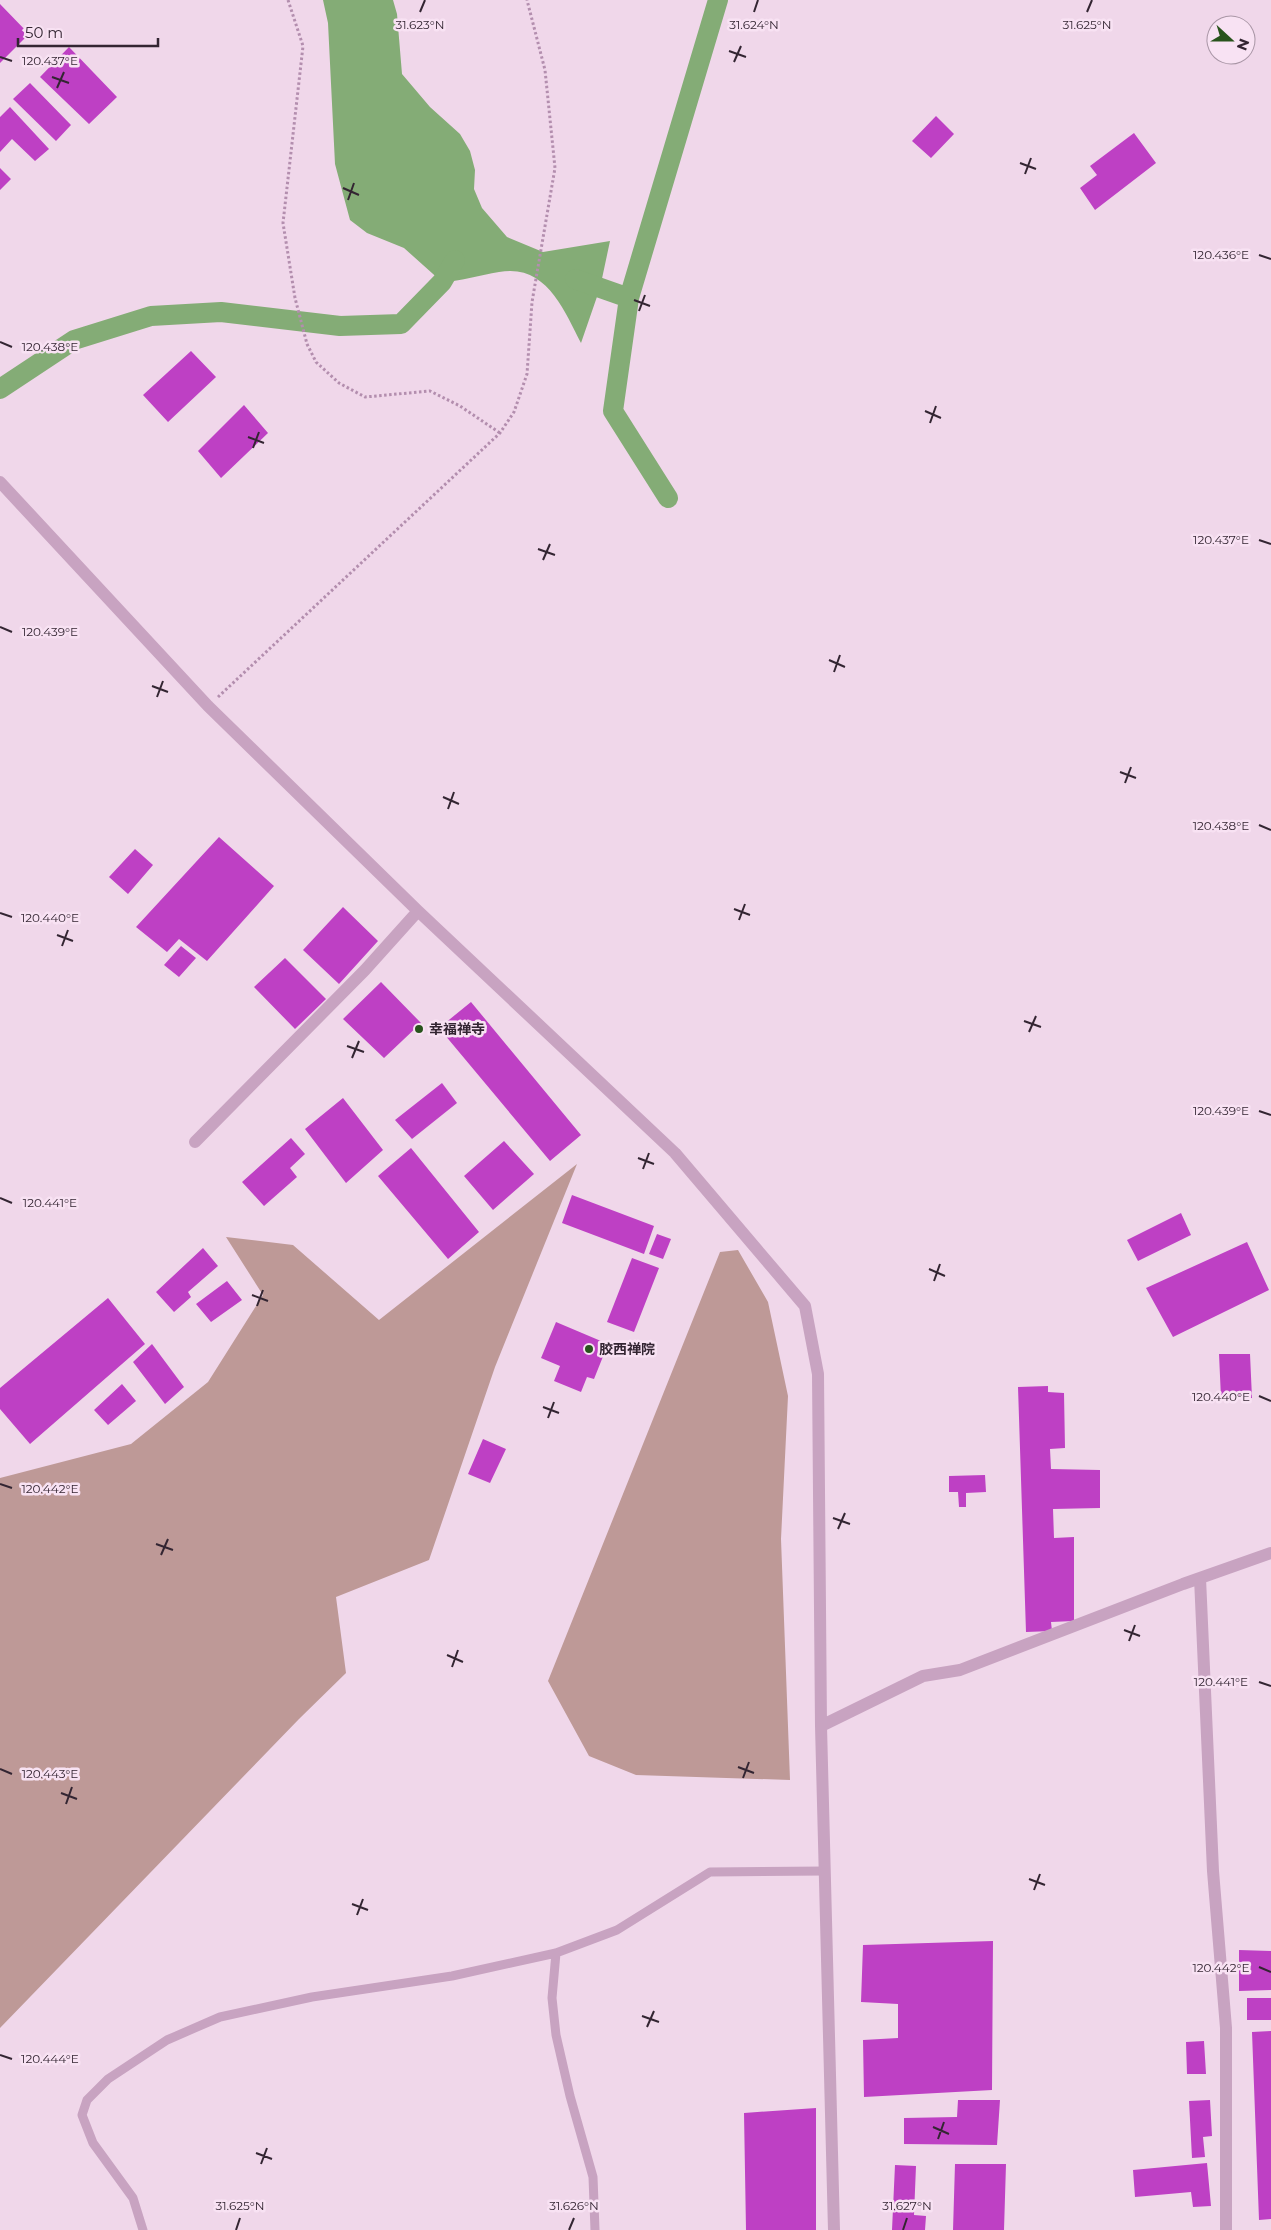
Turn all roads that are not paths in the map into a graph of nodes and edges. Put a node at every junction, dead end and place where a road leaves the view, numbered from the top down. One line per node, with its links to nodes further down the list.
1 (0, 482): 2 (street)
2 (418, 911): 3 (street); 6 (street)
3 (195, 1142)
4 (1271, 1554): 5 (street)
5 (1200, 1578): 6 (street); 12 (street)
6 (822, 1726): 7 (street)
7 (825, 1871): 8 (lane); 11 (street)
8 (556, 1953): 9 (lane); 10 (lane)
9 (143, 2230)
10 (595, 2230)
11 (834, 2230)
12 (1226, 2230)

